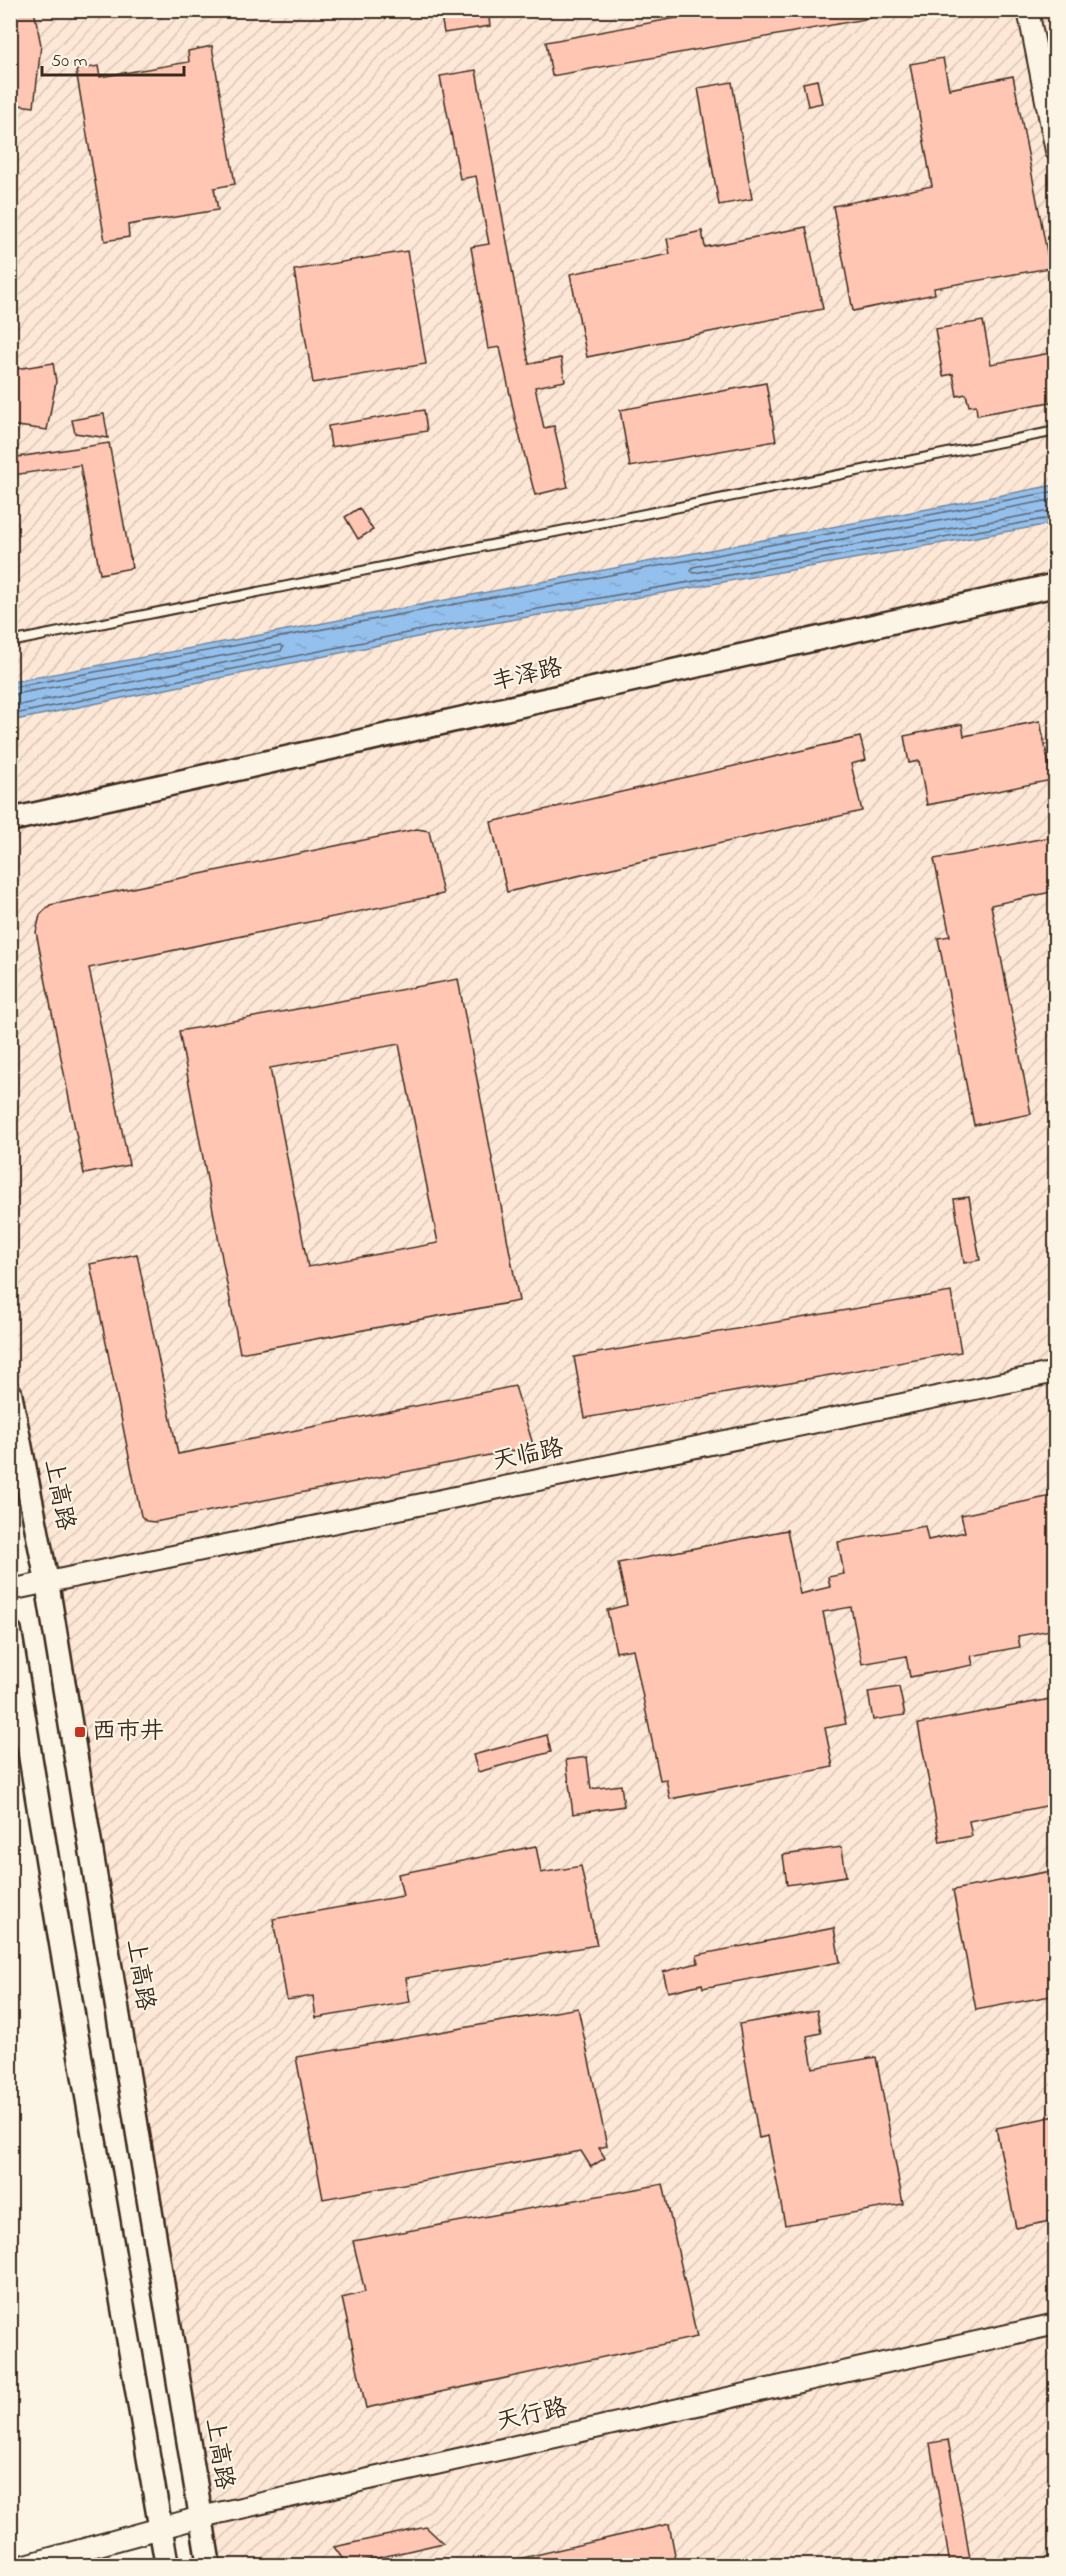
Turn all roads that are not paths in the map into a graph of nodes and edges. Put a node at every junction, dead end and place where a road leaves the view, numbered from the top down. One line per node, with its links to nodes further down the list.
1 (1028, 10): 2 (street)
2 (1056, 151)
3 (1056, 431): 5 (lane)
4 (1056, 585): 6 (main road, 丰泽路)
5 (10, 642)
6 (10, 820)
7 (1056, 1372): 9 (street, 天临路)
8 (10, 1393): 9 (main road, 上高路)
9 (47, 1582): 10 (street, 天临路); 13 (main road, 上高路)
10 (10, 1590)
11 (10, 1632): 14 (main road)
12 (1056, 2324): 13 (street, 天行路)
13 (201, 2517): 14 (street, 天行路); 17 (main road, 上高路)
14 (162, 2528): 15 (street, 天行路); 16 (main road)
15 (22, 2565)
16 (167, 2565)
17 (209, 2565)

